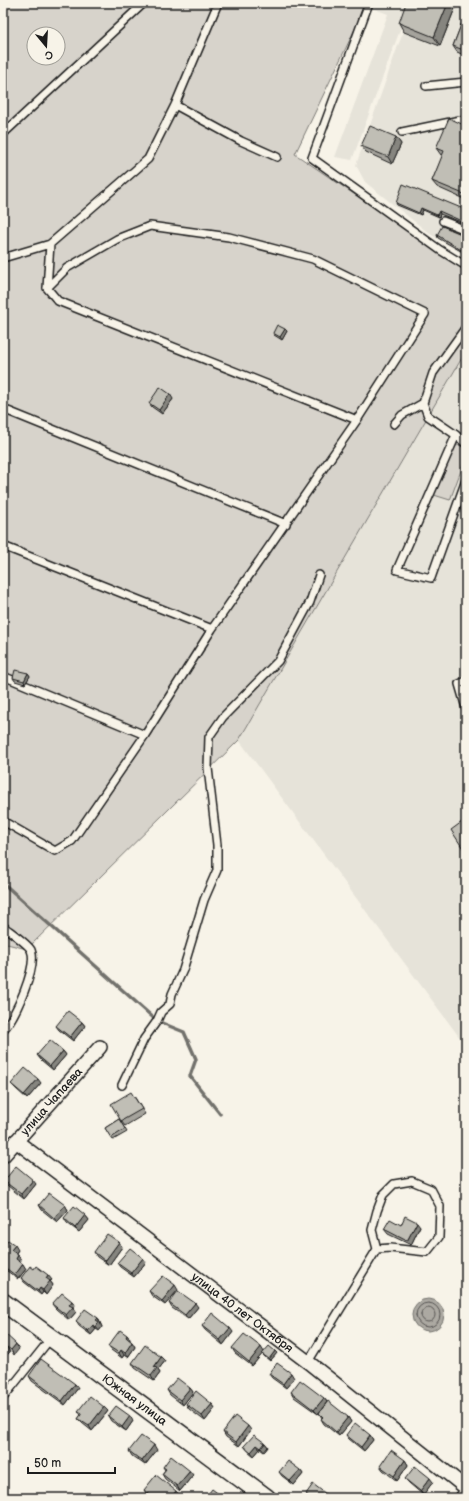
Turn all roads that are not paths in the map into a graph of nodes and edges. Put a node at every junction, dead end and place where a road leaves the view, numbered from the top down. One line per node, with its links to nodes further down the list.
1 (144, 3): 9 (lane)
2 (218, 3): 6 (lane)
3 (369, 3): 15 (lane)
4 (466, 82): 5 (lane)
5 (426, 86)
6 (175, 105): 10 (lane); 13 (lane)
7 (466, 122): 8 (lane)
8 (402, 132)
9 (3, 134)
10 (277, 157)
11 (442, 221): 12 (lane)
12 (466, 230)
13 (50, 244): 14 (lane); 16 (lane)
14 (3, 258)
15 (466, 266)
16 (47, 288): 20 (lane); 20 (lane)
17 (466, 327): 18 (lane)
18 (423, 403): 21 (lane); 22 (lane)
19 (3, 409): 25 (lane)
20 (357, 420): 25 (lane)
21 (394, 424)
22 (456, 435): 23 (lane); 24 (lane)
23 (466, 444)
24 (466, 480)
25 (286, 524): 28 (lane)
26 (3, 546): 28 (lane)
27 (319, 575): 37 (lane)
28 (212, 629): 32 (lane)
29 (3, 676): 32 (lane)
30 (466, 681): 31 (lane)
31 (466, 708)
32 (145, 735): 33 (lane)
33 (3, 821)
34 (3, 926): 35 (lane)
35 (3, 1030)
36 (100, 1047): 38 (street, улица Чапаева)
37 (122, 1084)
38 (16, 1141): 39 (street, улица Чапаева); 43 (street, улица 40 лет Октября)
39 (3, 1156)
40 (377, 1249): 40 (lane); 43 (lane)
41 (3, 1302): 42 (street, Южная улица)
42 (51, 1337): 44 (lane); 46 (street, Южная улица)
43 (308, 1362): 45 (street, улица 40 лет Октября)
44 (3, 1398)
45 (466, 1488): 47 (lane)
46 (267, 1498)
47 (458, 1498)

